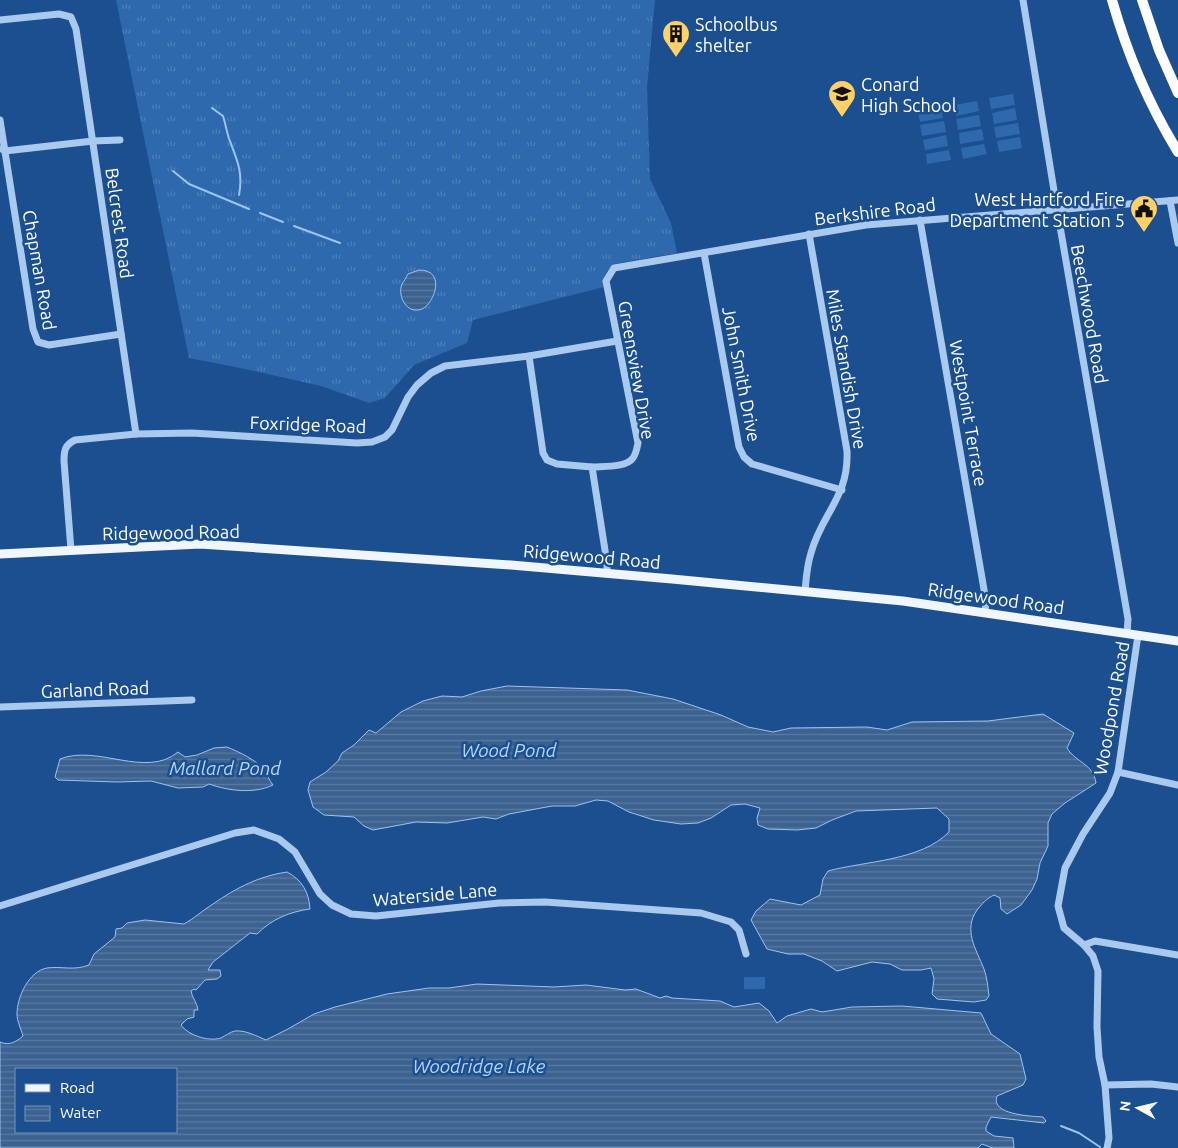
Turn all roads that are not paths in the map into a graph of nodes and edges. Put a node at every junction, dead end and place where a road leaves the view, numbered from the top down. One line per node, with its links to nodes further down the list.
1 (1023, 0): 12 (street, Beechwood Road)
2 (1112, 0): 10 (highway)
3 (1142, 0): 5 (highway)
4 (0, 20): 8 (street, Belcrest Road)
5 (1178, 93)
6 (0, 120): 9 (street, Chapman Road)
7 (120, 140): 8 (street)
8 (92, 141): 9 (street); 18 (street, Belcrest Road)
9 (2, 151): 18 (street, Chapman Road)
10 (1178, 152)
11 (1174, 200): 12 (street, Berkshire Road); 15 (street)
12 (1057, 209): 13 (street, Berkshire Road); 29 (street, Beechwood Road)
13 (920, 220): 14 (street, Berkshire Road); 28 (street, Westpoint Terrace)
14 (809, 234): 16 (street, Berkshire Road); 23 (street, Miles Standish Drive)
15 (1178, 243)
16 (704, 253): 17 (street, Berkshire Road); 23 (street, John Smith Drive)
17 (610, 273): 19 (street, Greensview Drive)
18 (121, 334): 21 (street, Belcrest Road)
19 (617, 341): 20 (street, Foxridge Road); 22 (street, Greensview Drive)
20 (529, 356): 21 (street, Foxridge Road); 22 (street)
21 (136, 434): 24 (street, Foxridge Road)
22 (592, 468): 26 (street)
23 (842, 490): 27 (street, Miles Standish Drive)
24 (71, 550): 25 (main road, Ridgewood Road); 26 (main road, Ridgewood Road)
25 (0, 554)
26 (607, 573): 27 (main road, Ridgewood Road)
27 (805, 591): 28 (main road, Ridgewood Road)
28 (986, 612): 29 (main road, Ridgewood Road)
29 (1127, 634): 30 (main road, Ridgewood Road)
30 (1138, 635): 31 (main road, Ridgewood Road); 34 (street, Woodpond Road)
31 (1178, 641)
32 (192, 700): 33 (street, Garland Road)
33 (0, 707)
34 (1118, 772): 35 (street); 37 (street, Woodpond Road)
35 (1178, 785)
36 (0, 906): 38 (street, Waterside Lane)
37 (1084, 945): 39 (street); 40 (street, Woodpond Road)
38 (746, 954)
39 (1178, 955)
40 (1104, 1085): 41 (street); 42 (street, Woodpond Road)
41 (1178, 1087)
42 (1106, 1148)

